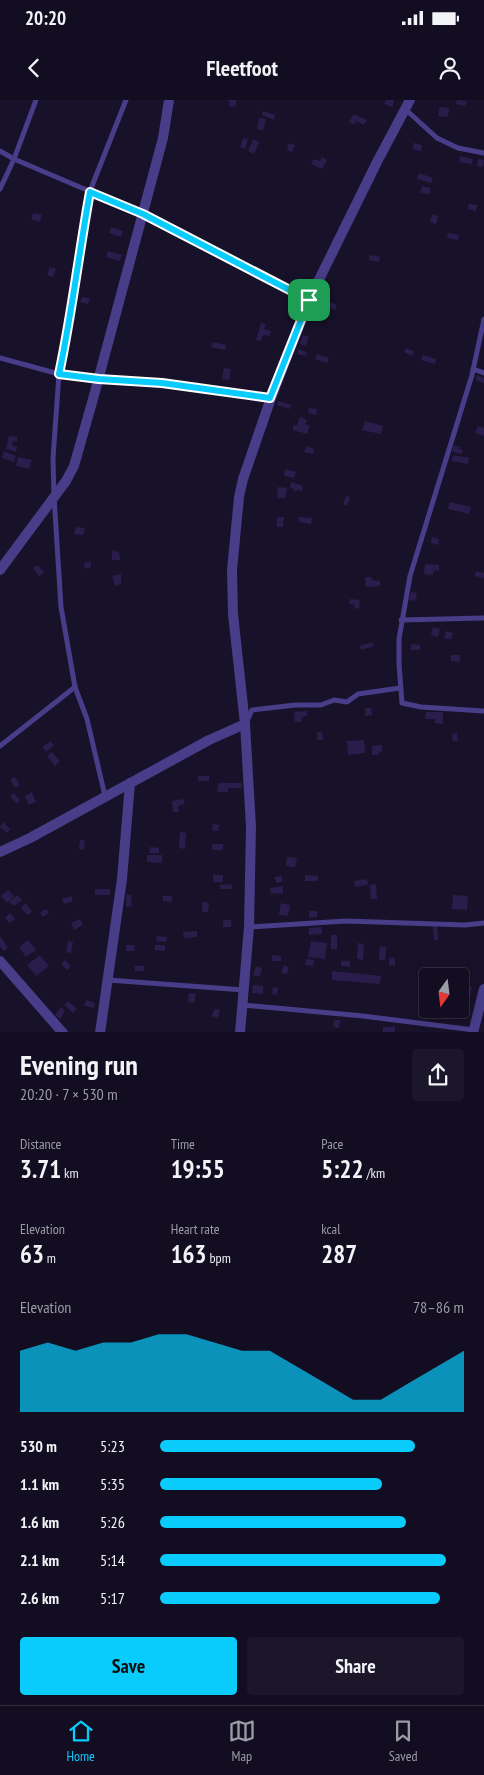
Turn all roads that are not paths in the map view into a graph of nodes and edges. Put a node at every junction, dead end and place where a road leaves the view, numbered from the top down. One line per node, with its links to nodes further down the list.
1 (36, 100): 7 (lane)
2 (126, 100): 9 (lane)
3 (169, 100): 10 (street)
4 (408, 103): 6 (lane); 11 (street)
5 (0, 151): 7 (lane)
6 (484, 154)
7 (14, 159): 8 (lane); 9 (lane)
8 (0, 189)
9 (90, 192): 10 (lane); 16 (lane)
10 (143, 214): 11 (lane); 17 (street)
11 (309, 300): 18 (street)
12 (484, 319): 14 (lane)
13 (0, 359): 16 (lane)
14 (473, 369): 15 (lane); 22 (lane)
15 (484, 373)
16 (59, 374): 17 (lane); 19 (lane)
17 (99, 379): 18 (lane); 19 (street)
18 (270, 398): 26 (street)
19 (54, 496): 20 (street); 23 (lane)
20 (0, 570)
21 (484, 618): 22 (lane)
22 (402, 620): 24 (lane)
23 (75, 687): 27 (lane); 29 (lane)
24 (400, 688): 25 (lane); 26 (lane)
25 (484, 711)
26 (245, 724): 28 (street); 32 (street)
27 (0, 746)
28 (130, 783): 29 (street); 34 (street)
29 (106, 797): 30 (street)
30 (0, 852)
31 (484, 923): 32 (lane)
32 (249, 927): 35 (street)
33 (0, 960): 39 (street)
34 (108, 980): 35 (lane); 40 (street)
35 (244, 990): 37 (street)
36 (484, 990): 38 (street)
37 (243, 1005): 38 (lane); 41 (street)
38 (474, 1031)
39 (63, 1032)
40 (100, 1032)
41 (240, 1032)

